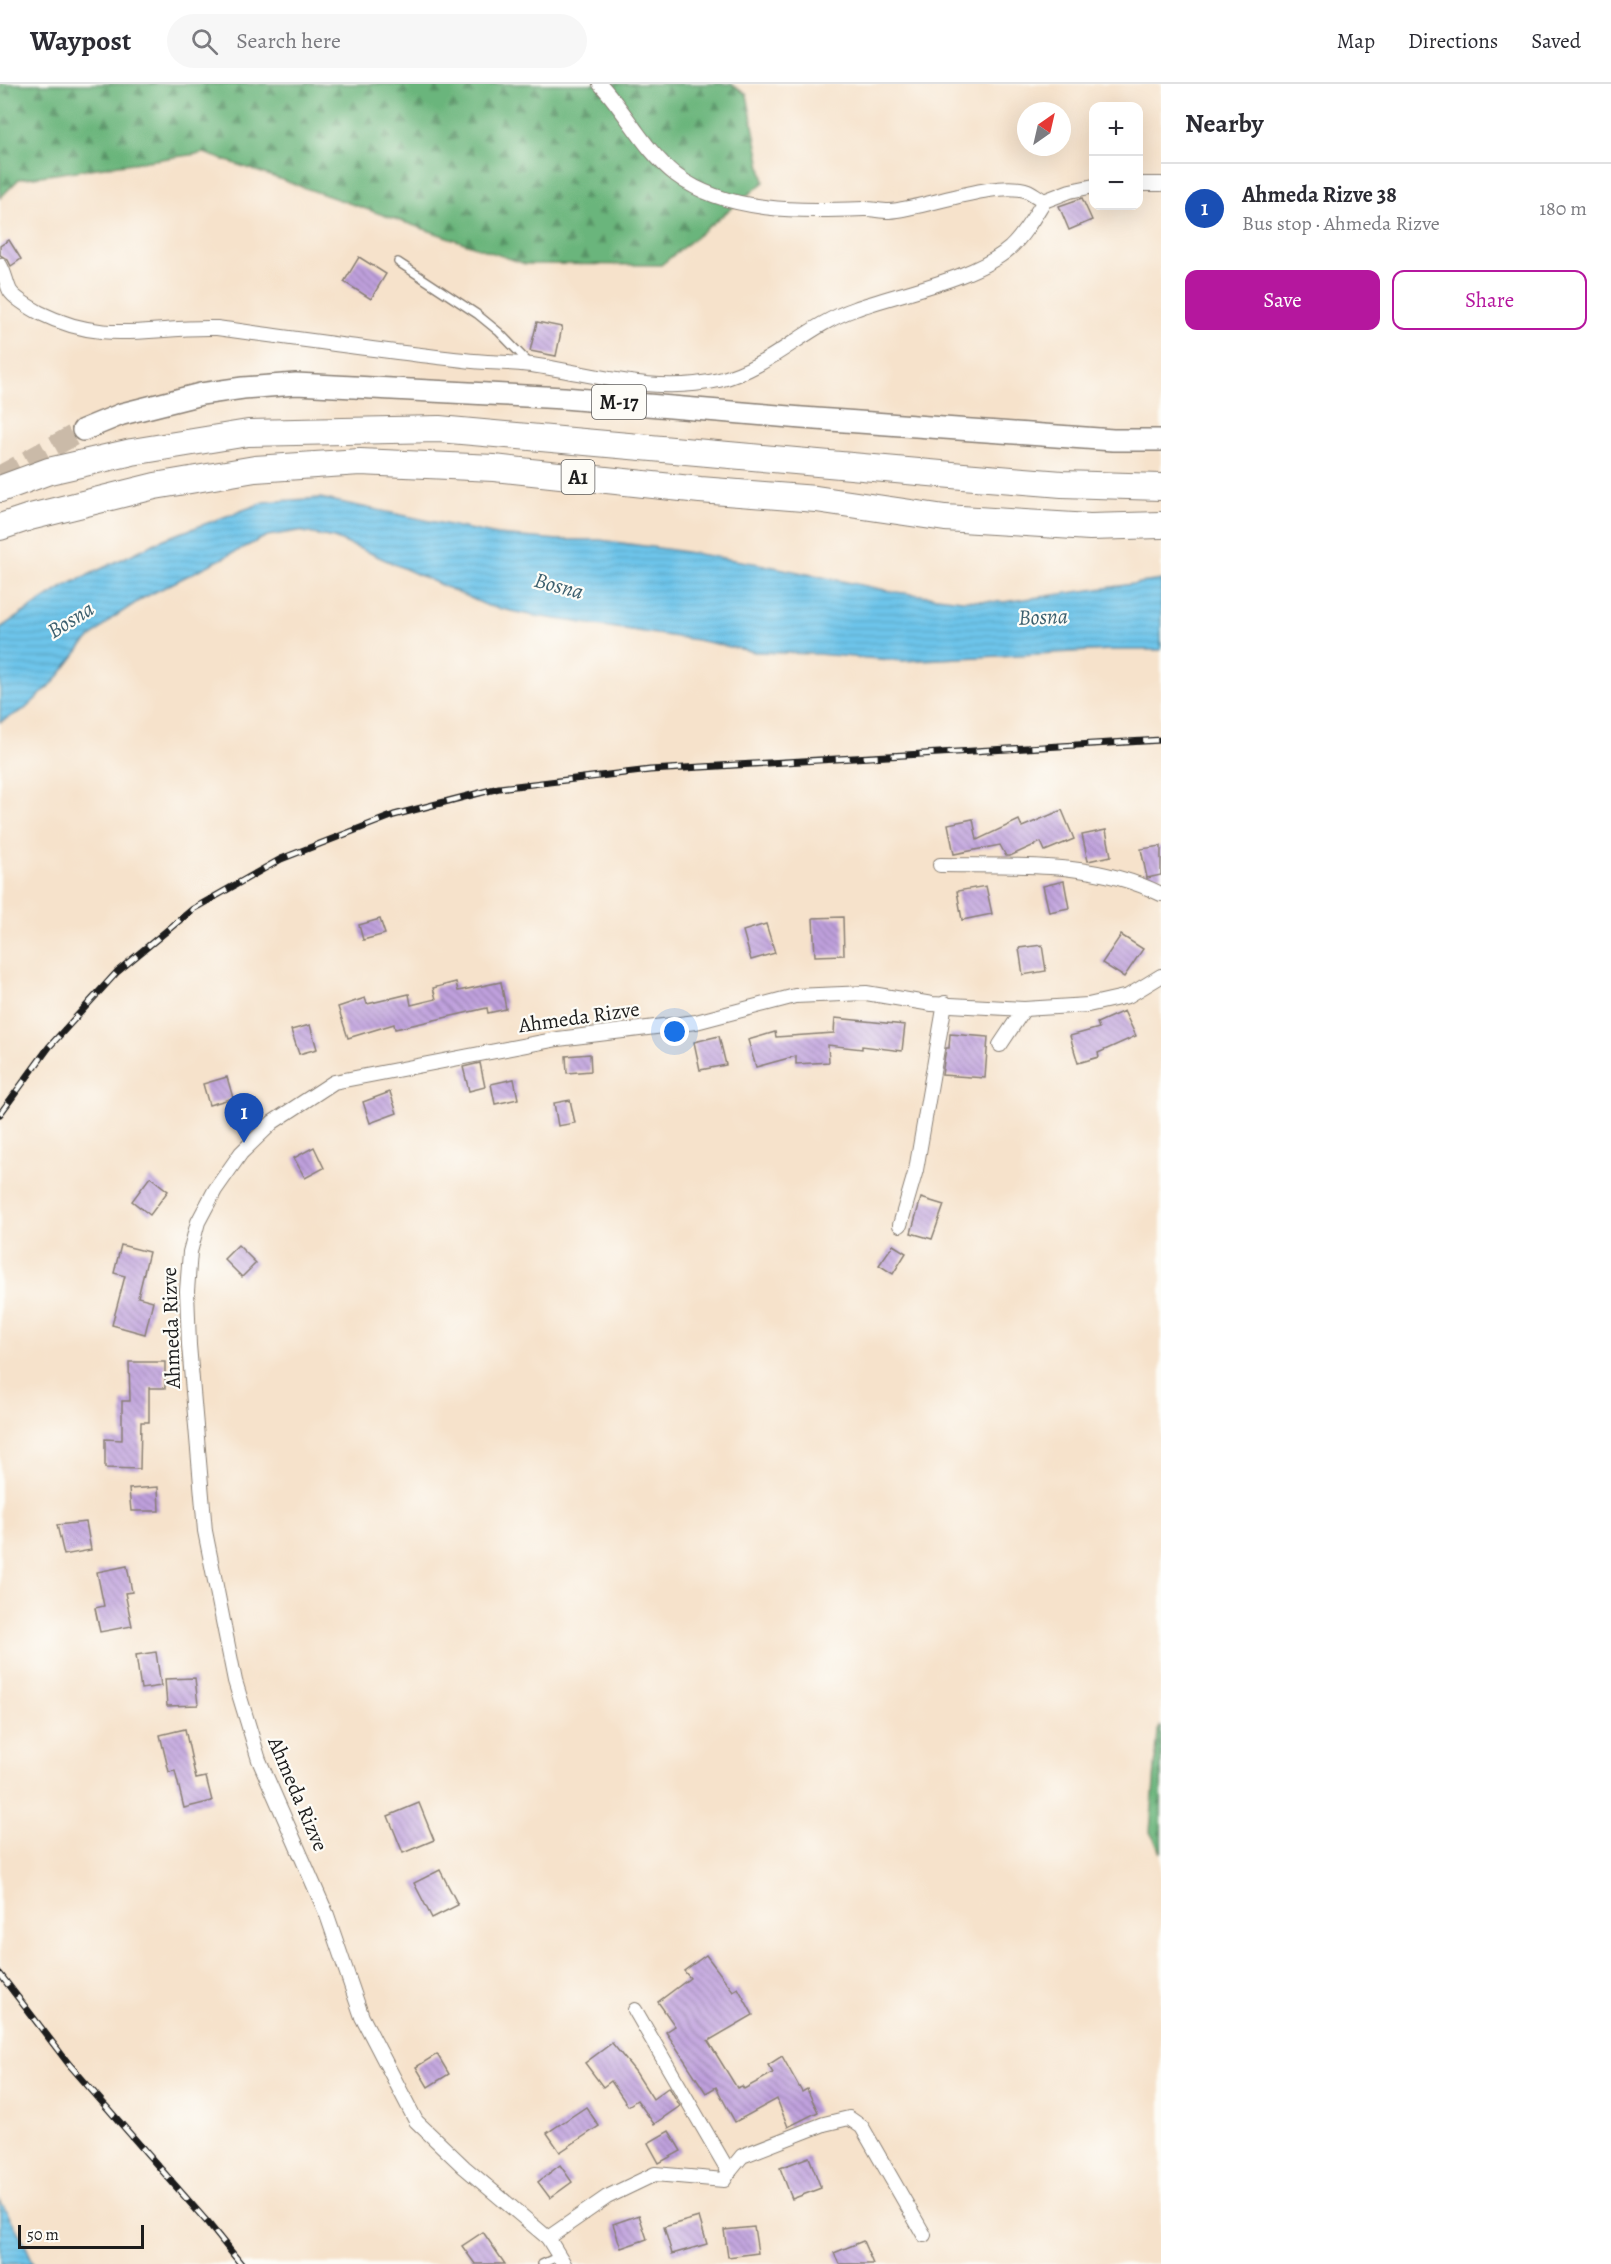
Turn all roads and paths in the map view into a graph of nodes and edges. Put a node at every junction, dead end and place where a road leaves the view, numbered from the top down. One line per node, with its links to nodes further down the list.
1 (600, 84): 6 (street)
2 (1143, 184): 3 (street)
3 (1159, 185): 5 (lane)
4 (1089, 187): 6 (street)
5 (1143, 191)
6 (1044, 201): 10 (street)
7 (398, 262): 9 (lane)
8 (0, 265): 9 (street)
9 (531, 365): 10 (street)
10 (563, 371): 11 (street)
11 (564, 398): 12 (main road, M-17); 13 (main road, M-17)
12 (83, 430)
13 (1161, 440)
14 (1161, 487): 15 (highway, A1)
15 (0, 489)
16 (1161, 525): 17 (highway, A1)
17 (0, 527)
18 (940, 865): 19 (street)
19 (1161, 894)
20 (1161, 976): 22 (street, Ahmeda Rizve)
21 (945, 1003): 22 (street, Ahmeda Rizve); 24 (street); 28 (street, Ahmeda Rizve)
22 (1024, 1009): 23 (street)
23 (1000, 1045)
24 (900, 1225)
25 (635, 2010): 26 (street)
26 (729, 2172): 27 (street); 28 (street)
27 (924, 2235)
28 (548, 2238): 29 (street, Ahmeda Rizve)
29 (561, 2260): 30 (lane)
30 (542, 2264)

